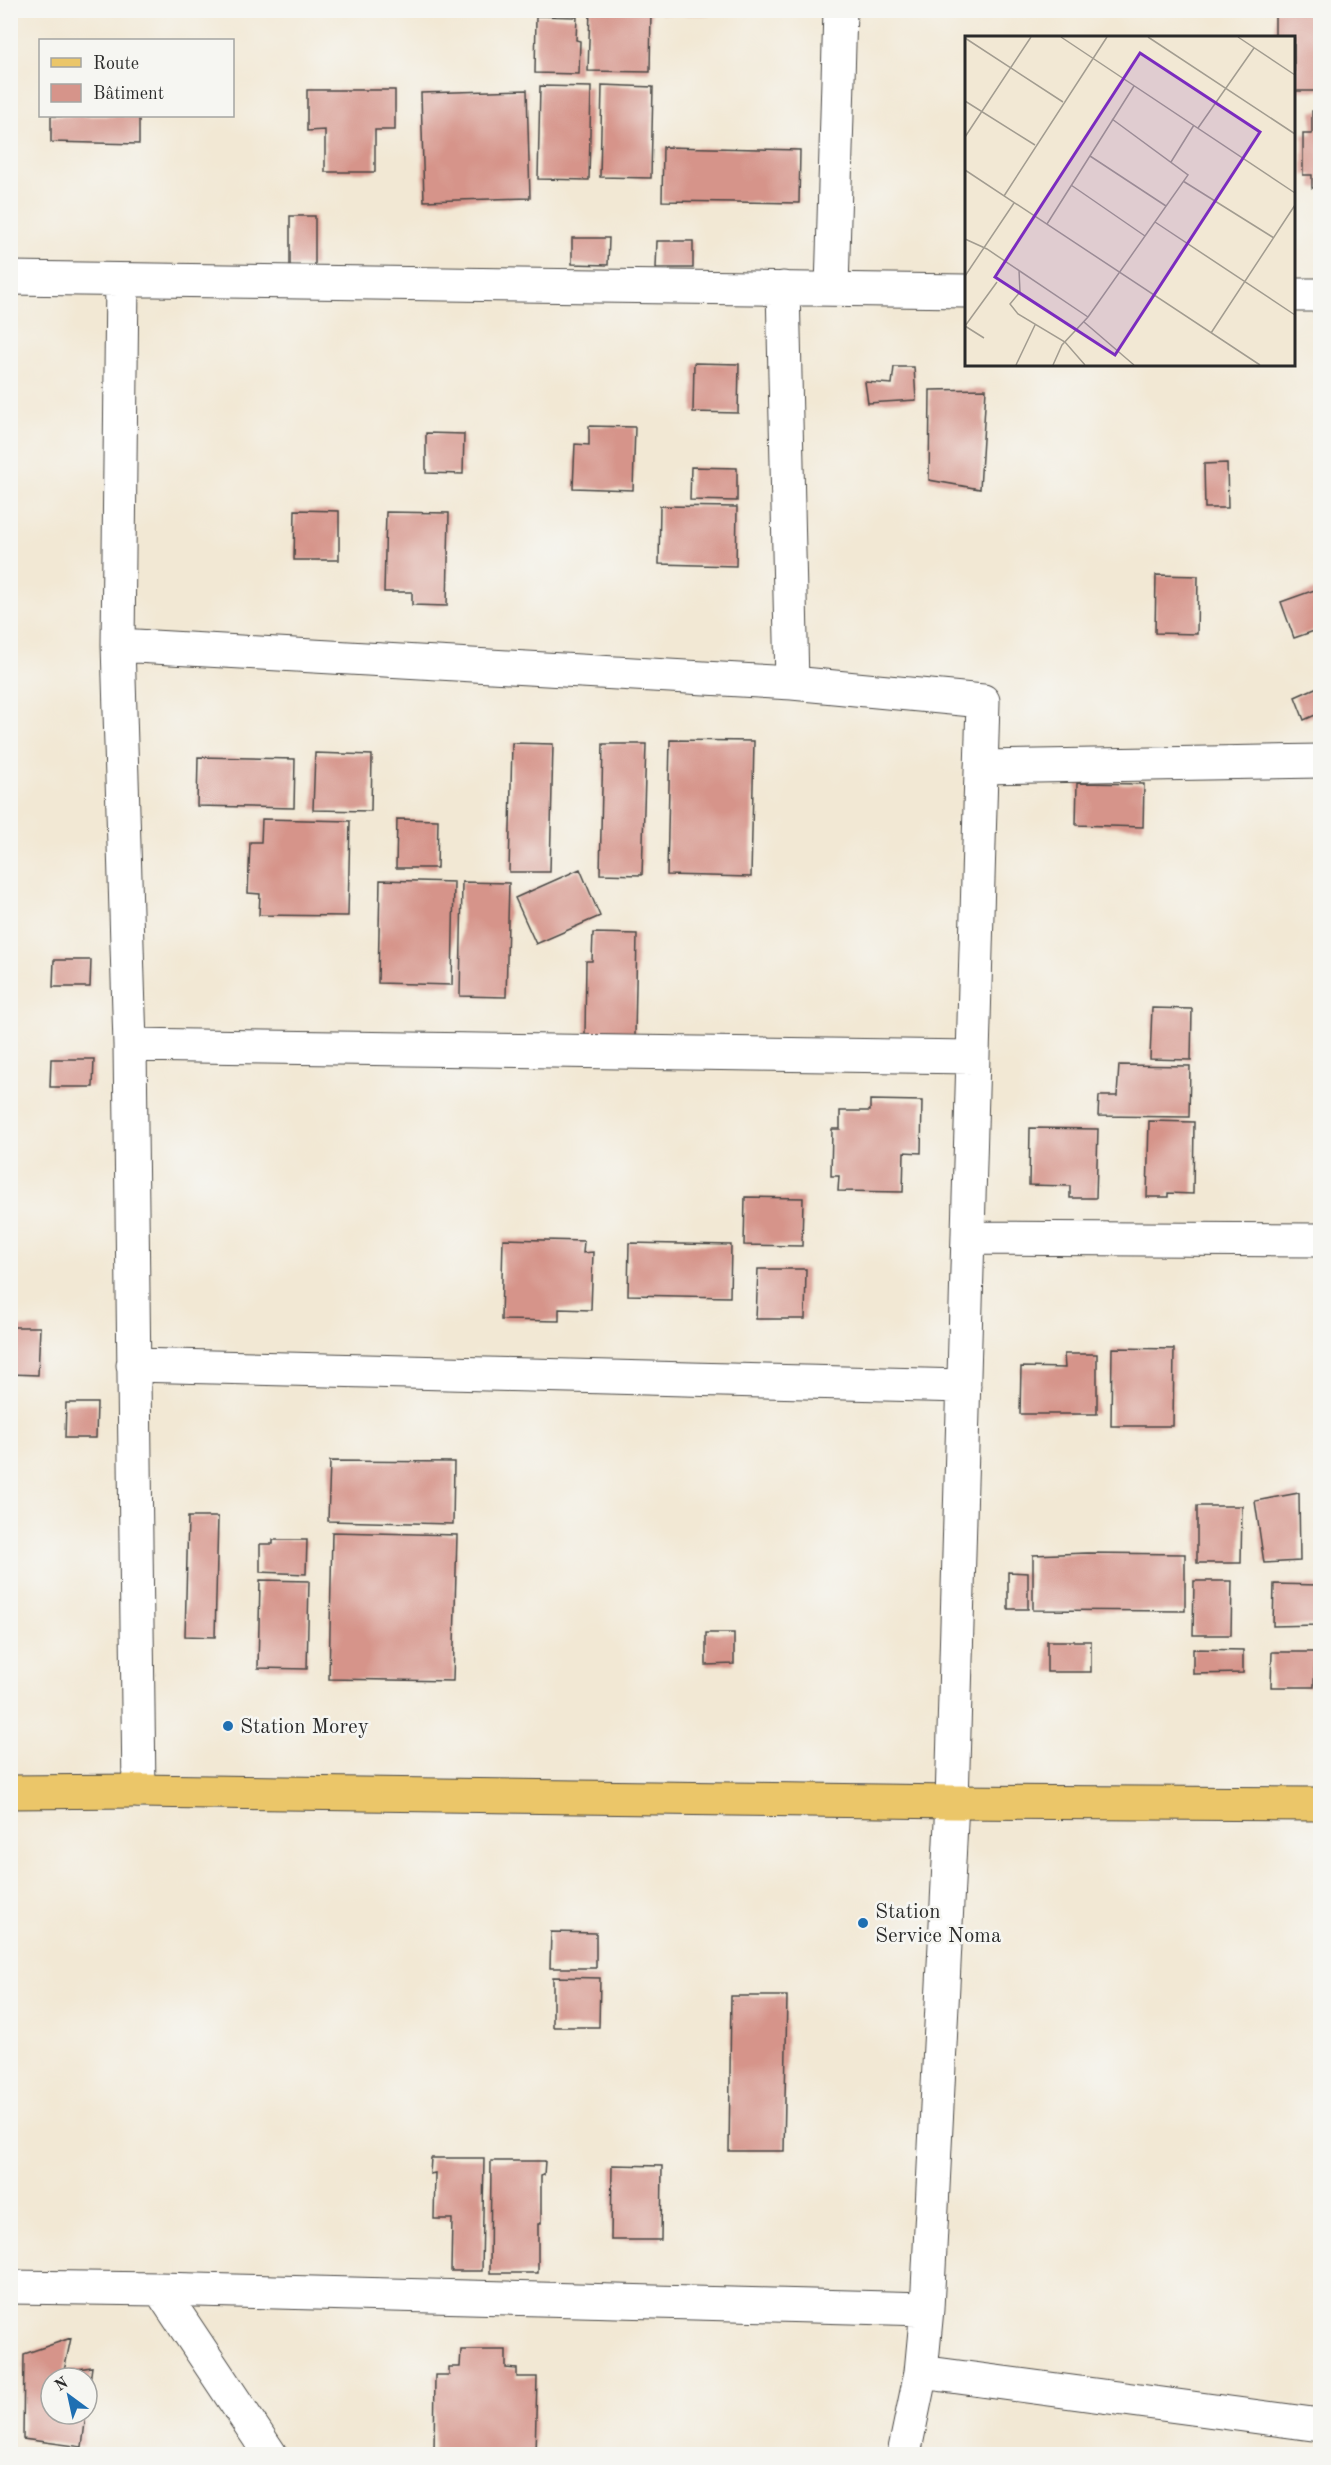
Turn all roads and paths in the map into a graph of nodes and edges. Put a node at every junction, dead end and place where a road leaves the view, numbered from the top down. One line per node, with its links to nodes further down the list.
1 (840, 10): 5 (street)
2 (10, 278): 3 (street)
3 (122, 280): 4 (street); 9 (street)
4 (783, 288): 5 (street); 10 (street)
5 (832, 289): 6 (street)
6 (965, 291)
7 (1295, 295): 8 (street)
8 (1320, 295)
9 (118, 645): 10 (street); 13 (street)
10 (792, 683): 12 (street)
11 (1320, 761): 12 (street)
12 (981, 767): 14 (street)
13 (130, 1045): 14 (street); 17 (street)
14 (973, 1057): 15 (street)
15 (968, 1238): 16 (street); 18 (street)
16 (1320, 1240)
17 (133, 1365): 18 (street); 19 (street)
18 (964, 1386): 21 (street)
19 (139, 1791): 20 (main road); 21 (main road)
20 (10, 1792)
21 (952, 1802): 22 (main road); 25 (street)
22 (1320, 1804)
23 (10, 2288): 24 (street)
24 (160, 2289): 25 (street); 28 (street)
25 (927, 2309): 26 (street)
26 (921, 2372): 27 (street); 29 (street)
27 (1320, 2425)
28 (270, 2454)
29 (904, 2454)

